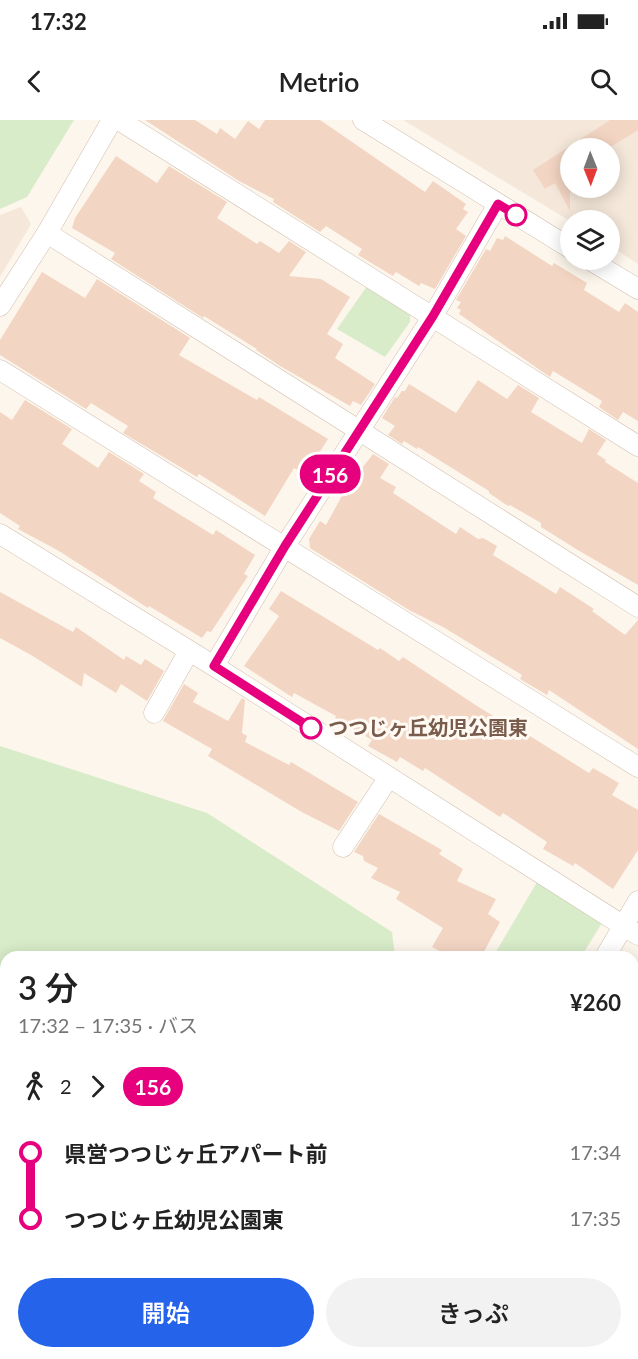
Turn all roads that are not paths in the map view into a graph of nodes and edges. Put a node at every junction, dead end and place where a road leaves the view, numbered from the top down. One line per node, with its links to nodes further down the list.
1 (112, 120): 5 (street)
2 (119, 120): 10 (street)
3 (363, 120): 4 (street)
4 (498, 204): 6 (street); 10 (street)
5 (47, 233): 9 (street); 12 (street)
6 (560, 242)
7 (607, 270): 8 (street)
8 (638, 289)
9 (0, 306)
10 (433, 316): 12 (street); 13 (street)
11 (0, 370): 15 (street)
12 (357, 431): 15 (street); 16 (street)
13 (638, 446)
14 (0, 534): 17 (street)
15 (285, 546): 18 (street); 20 (street)
16 (638, 607)
17 (189, 651): 18 (street); 19 (street)
18 (214, 666): 21 (street)
19 (154, 713)
20 (638, 768)
21 (389, 777): 22 (street); 24 (street)
22 (343, 847)
23 (638, 902): 24 (street)
24 (631, 931): 25 (street)
25 (611, 951)

